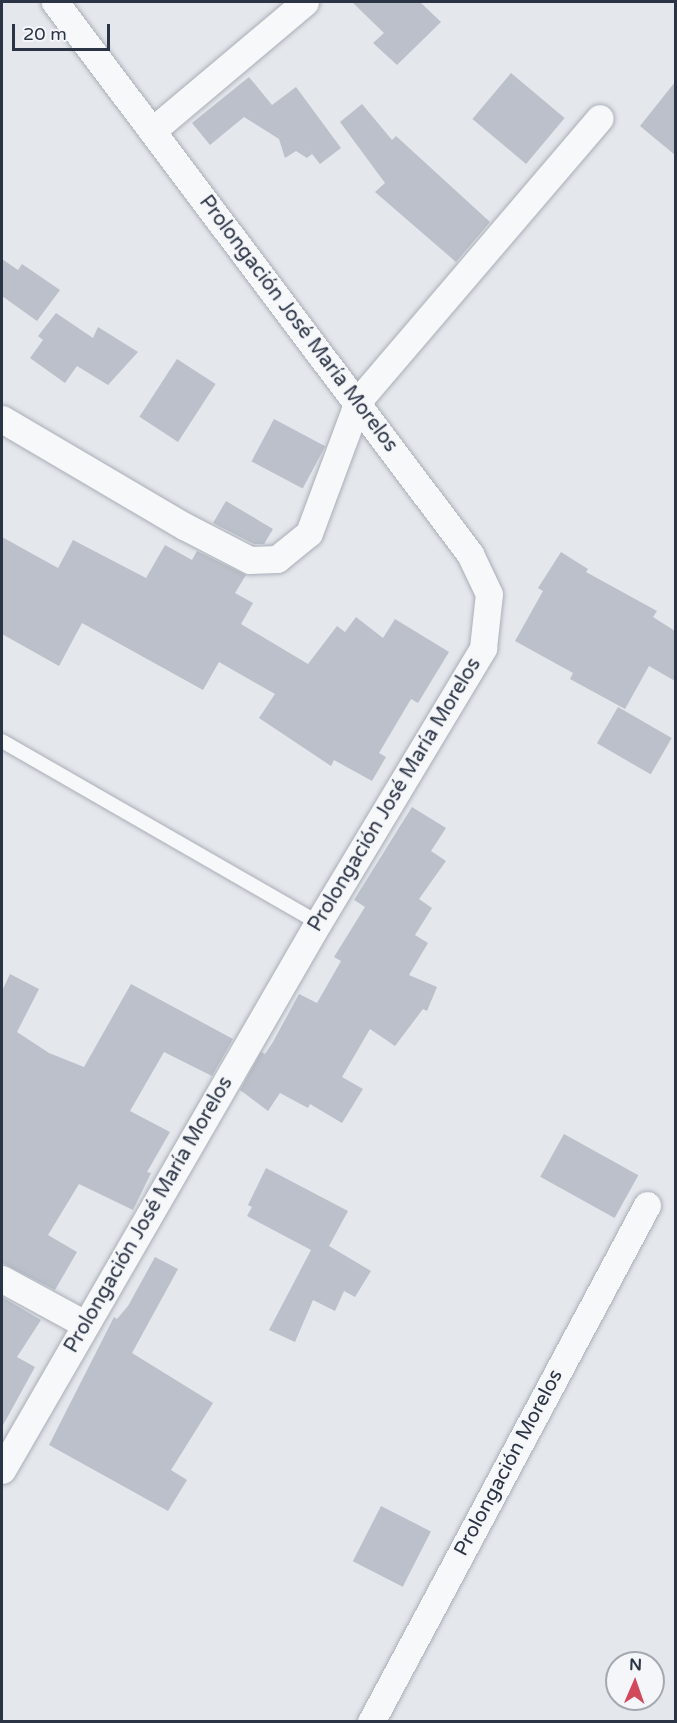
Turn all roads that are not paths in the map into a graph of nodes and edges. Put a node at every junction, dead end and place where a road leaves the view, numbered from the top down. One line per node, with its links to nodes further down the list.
1 (55, 2): 4 (street, Prolongación José María Morelos)
2 (305, 2): 4 (street)
3 (600, 118): 5 (street)
4 (152, 131): 5 (street, Prolongación José María Morelos)
5 (358, 401): 6 (street); 8 (street, Prolongación José María Morelos)
6 (2, 419)
7 (2, 741): 8 (lane)
8 (318, 924): 11 (street, Prolongación José María Morelos)
9 (647, 1205): 13 (street, Prolongación Morelos)
10 (2, 1279): 11 (street)
11 (86, 1324): 12 (street, Prolongación José María Morelos)
12 (2, 1470)
13 (370, 1722)

